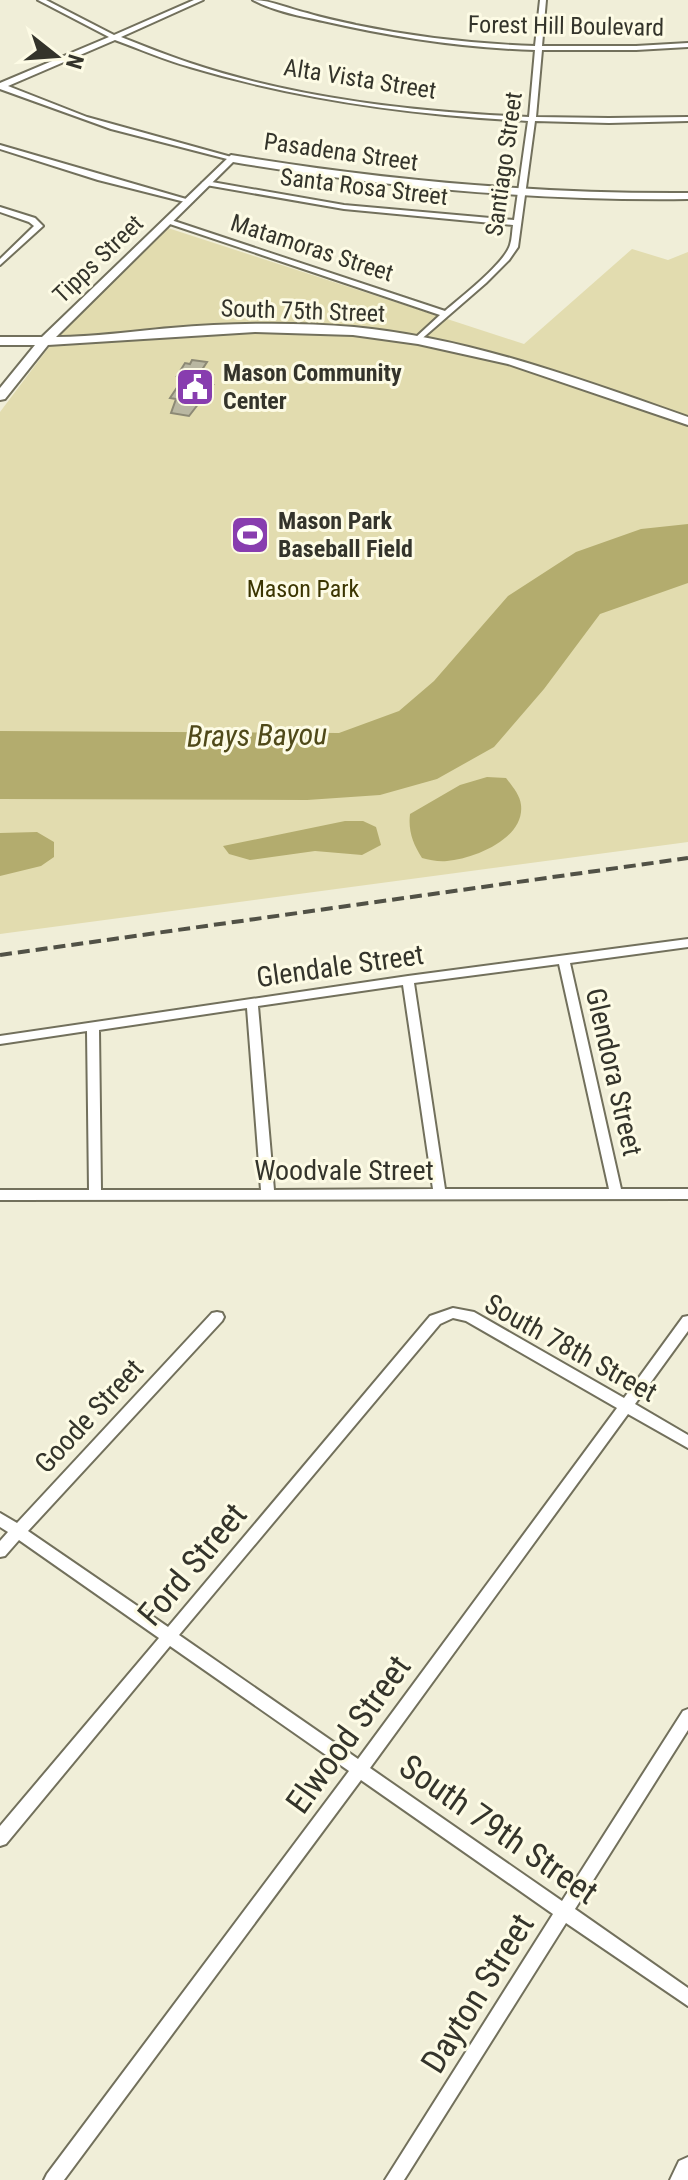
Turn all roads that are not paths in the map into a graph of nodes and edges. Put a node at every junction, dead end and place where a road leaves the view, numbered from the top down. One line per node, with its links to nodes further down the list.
1 (41, 0): 5 (street, Alta Vista Street)
2 (200, 0): 5 (street)
3 (256, 0): 7 (street, Forest Hill Boulevard)
4 (543, 0): 7 (street, Santiago Street)
5 (116, 36): 8 (street); 9 (street, Alta Vista Street)
6 (688, 45): 7 (street, Forest Hill Boulevard)
7 (538, 46): 9 (street, Santiago Street)
8 (1, 86): 12 (street, Pasadena Street)
9 (532, 119): 10 (street, Alta Vista Street); 14 (street, Santiago Street)
10 (688, 119)
11 (0, 147): 16 (street)
12 (231, 158): 13 (main road, Tipps Street); 14 (main road, Pasadena Street)
13 (206, 183): 16 (main road, Tipps Street); 19 (street, Santa Rosa Street)
14 (522, 194): 15 (main road, Pasadena Street); 19 (street, Santiago Street)
15 (688, 196)
16 (189, 201): 18 (main road, Tipps Street)
17 (0, 209): 20 (street)
18 (168, 222): 21 (street, Matamoras Street); 24 (main road, Tipps Street)
19 (518, 223): 21 (street, Santiago Street)
20 (0, 263)
21 (444, 313): 23 (street, Santiago Street)
22 (0, 333): 24 (main road, South 75th Street)
23 (422, 336): 24 (main road, South 75th Street); 27 (main road, South 75th Street); 28 (main road, South 75th Street)
24 (49, 338): 25 (main road, South 75th Street); 26 (main road, Tipps Street)
25 (0, 341)
26 (0, 396)
27 (688, 412)
28 (688, 421)
29 (688, 943): 30 (street, Glendale Street)
30 (564, 960): 31 (street, Glendale Street); 36 (street, Glendora Street)
31 (408, 980): 32 (street, Glendale Street); 40 (street)
32 (252, 1003): 33 (street, Glendale Street); 35 (street)
33 (93, 1028): 34 (street, Glendale Street); 39 (street)
34 (0, 1040)
35 (268, 1194): 39 (street, Woodvale Street); 40 (street, Woodvale Street)
36 (616, 1194): 37 (street, Woodvale Street); 40 (street, Woodvale Street)
37 (688, 1194)
38 (0, 1195): 39 (street, Woodvale Street)
39 (95, 1195)
40 (440, 1195)
41 (217, 1317): 47 (street, Goode Street)
42 (688, 1321): 44 (street, Elwood Street)
43 (429, 1326): 44 (street, South 78th Street); 49 (street, Ford Street)
44 (625, 1407): 45 (street, South 78th Street); 51 (street, Elwood Street)
45 (688, 1442)
46 (0, 1519): 47 (street, South 79th Street)
47 (18, 1531): 48 (street, Goode Street); 49 (street, South 79th Street)
48 (0, 1551)
49 (171, 1637): 51 (street, South 79th Street); 52 (street, Ford Street)
50 (688, 1716): 53 (street, Dayton Street)
51 (360, 1769): 53 (street, South 79th Street); 56 (street, Elwood Street)
52 (0, 1838)
53 (564, 1911): 54 (street, South 79th Street); 57 (street, Dayton Street)
54 (688, 1998)
55 (688, 2170): 58 (main road)
56 (53, 2180)
57 (394, 2180)
58 (683, 2180)

